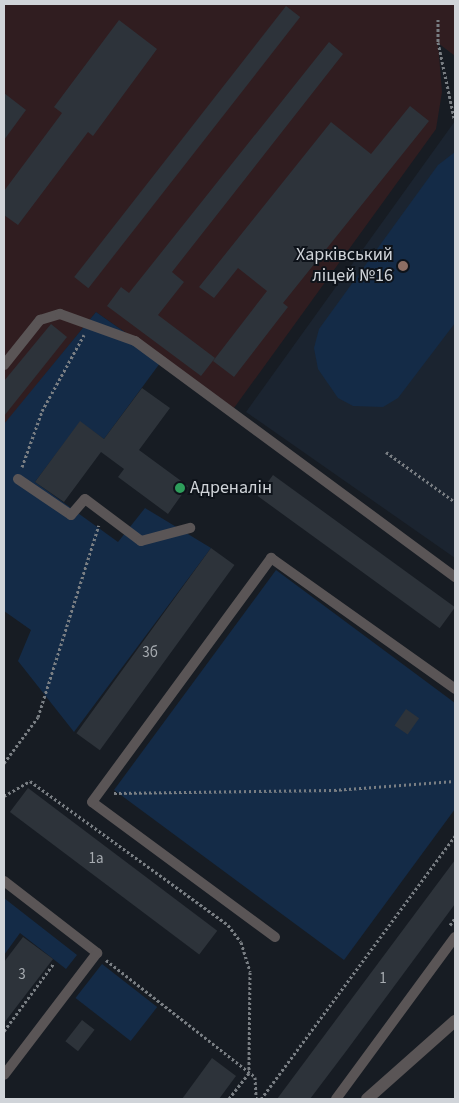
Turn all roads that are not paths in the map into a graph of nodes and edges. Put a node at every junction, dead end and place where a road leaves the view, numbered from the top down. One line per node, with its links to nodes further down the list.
1 (4, 365): 4 (lane)
2 (18, 479): 3 (lane)
3 (190, 528)
4 (455, 577)
5 (455, 689): 7 (lane)
6 (4, 881): 10 (lane)
7 (275, 937)
8 (455, 937): 11 (lane)
9 (455, 1021): 12 (street)
10 (4, 1075)
11 (336, 1099)
12 (367, 1099)

